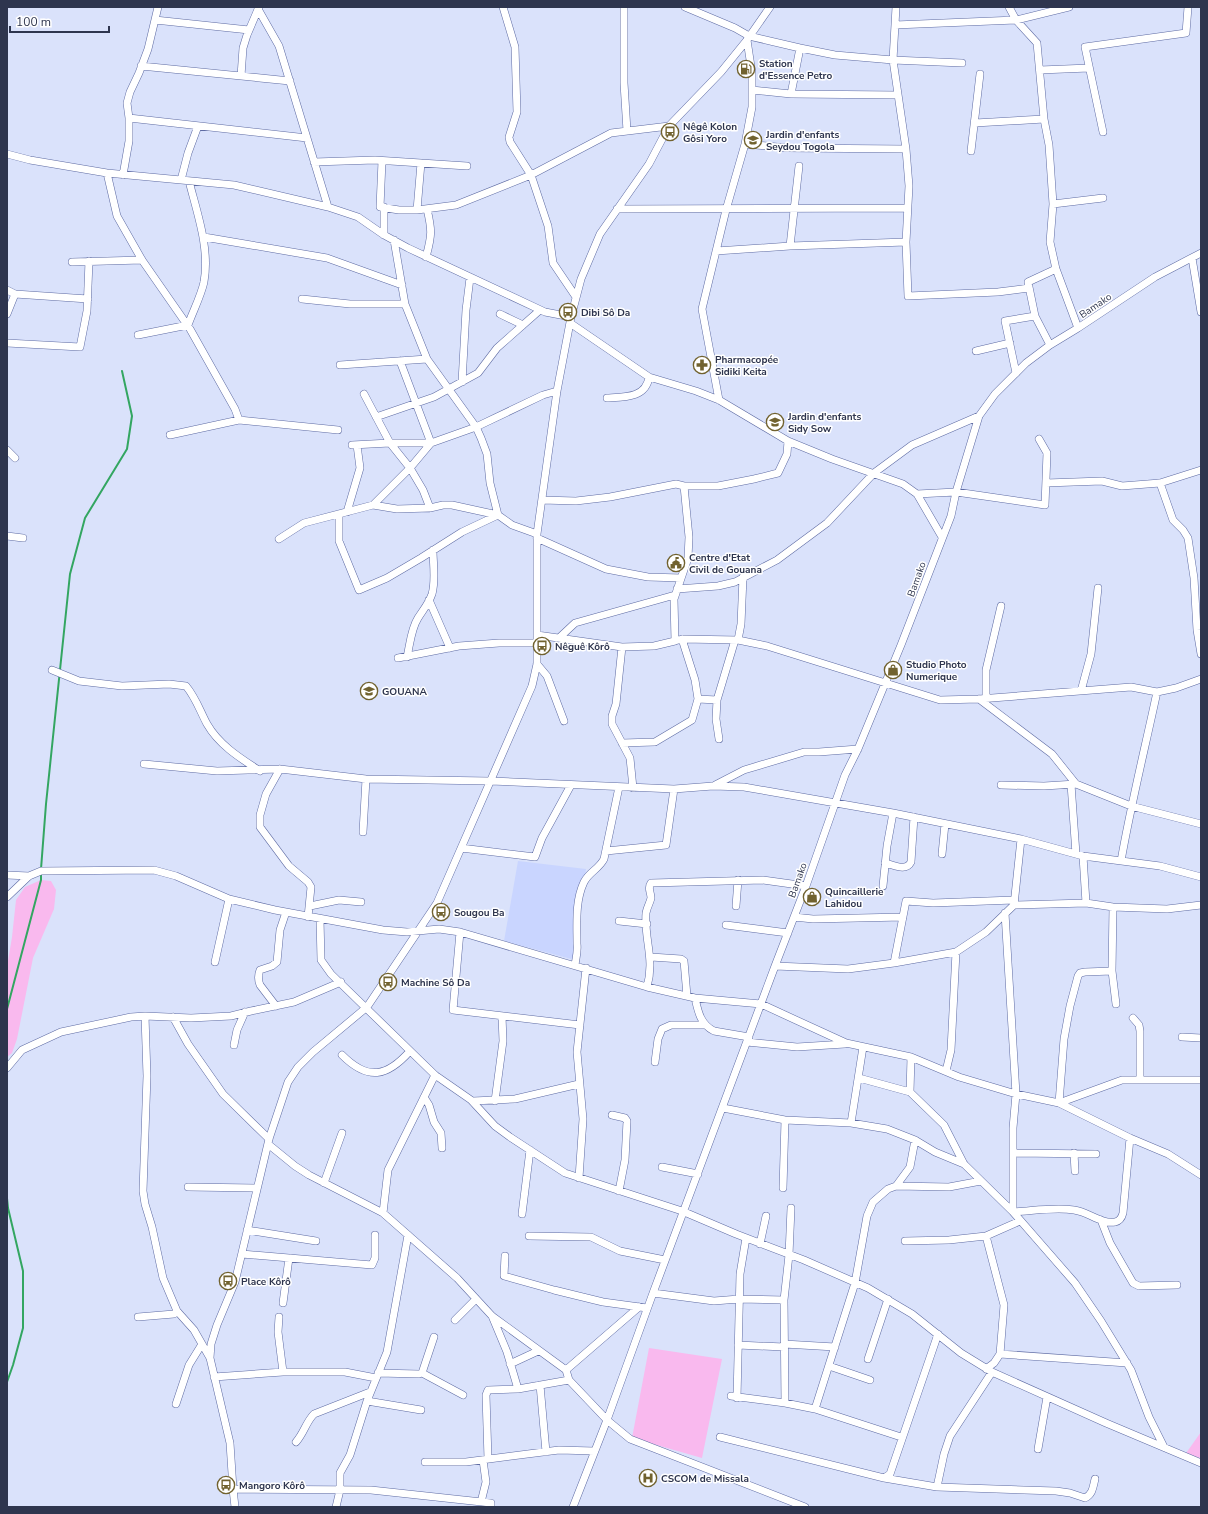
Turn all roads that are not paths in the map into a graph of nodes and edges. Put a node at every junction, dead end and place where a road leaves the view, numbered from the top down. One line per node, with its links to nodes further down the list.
1 (158, 7): 11 (street)
2 (503, 7): 47 (street)
3 (624, 7): 33 (street)
4 (685, 7): 15 (street)
5 (770, 7): 15 (street)
6 (896, 7): 13 (street)
7 (1009, 7): 12 (street)
8 (1188, 7): 20 (street)
9 (258, 8): 14 (street); 24 (street)
10 (1064, 8): 12 (street)
11 (155, 20): 14 (street); 19 (street)
12 (1016, 20): 13 (street); 21 (street)
13 (895, 25): 17 (street)
14 (249, 30): 23 (street)
15 (748, 38): 16 (street); 25 (street); 32 (street)
16 (800, 48): 17 (street); 26 (street)
17 (893, 60): 18 (street); 27 (street)
18 (962, 63)
19 (141, 66): 23 (street); 28 (street)
20 (1089, 68): 21 (street); 34 (street)
21 (1040, 70): 29 (street)
22 (980, 74): 30 (street)
23 (241, 76): 24 (street)
24 (290, 81): 35 (street)
25 (752, 90): 26 (street); 36 (street)
26 (791, 94): 27 (street)
27 (898, 95): 37 (street)
28 (129, 118): 31 (street); 46 (street)
29 (1044, 119): 30 (street); 51 (street)
30 (975, 123): 38 (street)
31 (198, 126): 35 (street); 48 (street)
32 (669, 126): 33 (street); 58 (street)
33 (627, 131): 47 (street)
34 (1103, 132)
35 (307, 138): 41 (street)
36 (745, 144): 37 (street); 59 (street)
37 (906, 149): 54 (street)
38 (971, 151)
39 (7, 154): 45 (street)
40 (382, 161): 41 (street); 42 (street); 53 (street)
41 (314, 162): 52 (street)
42 (421, 163): 43 (street); 57 (street)
43 (467, 166)
44 (799, 166): 56 (street)
45 (107, 173): 46 (street); 69 (street)
46 (124, 174): 48 (street)
47 (531, 175): 55 (street); 78 (street)
48 (181, 180): 49 (street)
49 (189, 181): 52 (street); 61 (street)
50 (1103, 198): 51 (street)
51 (1053, 204): 72 (street)
52 (328, 207): 60 (street)
53 (384, 208): 57 (street); 60 (street)
54 (906, 208): 56 (street); 63 (street)
55 (427, 209): 57 (street); 67 (street)
56 (794, 209): 59 (street); 64 (street)
57 (417, 210)
58 (617, 210): 59 (street); 78 (street)
59 (726, 210): 65 (street)
60 (384, 235): 62 (street)
61 (204, 237): 74 (street); 88 (street)
62 (394, 240): 67 (street); 74 (street)
63 (906, 242): 64 (street); 75 (street)
64 (790, 246): 65 (street)
65 (716, 251): 106 (street)
66 (1201, 253): 68 (street, Bamako)
67 (426, 257): 73 (street)
68 (1192, 258): 83 (street); 90 (street, Bamako)
69 (142, 260): 70 (street); 88 (street)
70 (89, 261): 71 (street); 79 (street)
71 (72, 262)
72 (1056, 269): 75 (street); 90 (street)
73 (470, 278): 82 (street); 101 (street)
74 (402, 285): 81 (street)
75 (1029, 288): 86 (street)
76 (7, 290): 77 (street)
77 (15, 294): 79 (street); 84 (street)
78 (576, 297): 87 (street)
79 (88, 299): 93 (street)
80 (302, 299): 81 (street)
81 (405, 304): 96 (street)
82 (540, 310): 87 (street); 89 (street)
83 (1201, 312)
84 (7, 314)
85 (500, 314): 89 (street)
86 (1035, 316): 92 (street); 94 (street)
87 (571, 320): 100 (street); 103 (street)
88 (188, 325): 91 (street); 110 (street)
89 (523, 325): 101 (street)
90 (1078, 328): 94 (street, Bamako)
91 (138, 335)
92 (1010, 342): 95 (street); 99 (street)
93 (7, 343)
94 (1050, 345): 99 (street, Bamako)
95 (976, 351)
96 (427, 359): 97 (street); 102 (street)
97 (400, 361): 98 (street); 107 (street)
98 (340, 365)
99 (1016, 373): 108 (street, Bamako)
100 (650, 377): 105 (street); 106 (street)
101 (462, 382): 102 (street)
102 (449, 389): 107 (street); 111 (street)
103 (557, 391): 111 (street); 128 (street)
104 (364, 394): 109 (street)
105 (607, 398)
106 (719, 400): 115 (street)
107 (416, 404): 109 (street); 117 (street)
108 (979, 416): 122 (street); 126 (street, Bamako)
109 (376, 417): 116 (street)
110 (239, 420): 112 (street); 113 (street)
111 (476, 427): 117 (street); 133 (street)
112 (338, 430)
113 (170, 435)
114 (1039, 439): 123 (street)
115 (788, 441): 122 (street); 125 (street)
116 (390, 443): 117 (street); 120 (street); 131 (street)
117 (431, 443): 120 (street)
118 (7, 450): 119 (street)
119 (15, 458)
120 (410, 468): 129 (street); 130 (street)
121 (1201, 470): 124 (street)
122 (874, 473): 127 (street); 141 (street)
123 (1046, 483): 124 (street); 126 (street)
124 (1160, 483): 142 (street)
125 (684, 486): 128 (street); 140 (street)
126 (956, 492): 127 (street); 136 (street, Bamako)
127 (917, 494): 136 (street)
128 (542, 500): 135 (street)
129 (372, 506): 130 (street); 131 (street)
130 (430, 508): 133 (street)
131 (347, 512): 132 (street)
132 (339, 514): 138 (street); 139 (street)
133 (498, 515): 135 (street); 139 (street)
134 (7, 536): 137 (street)
135 (537, 536): 140 (street); 147 (street)
136 (942, 537): 160 (street, Bamako)
137 (24, 538)
138 (279, 538)
139 (433, 550): 145 (street)
140 (681, 578): 144 (street)
141 (743, 578): 144 (street); 150 (street)
142 (1197, 578): 154 (street)
143 (1098, 588): 161 (street)
144 (676, 592): 148 (street); 149 (street)
145 (429, 600): 153 (street); 155 (street)
146 (1002, 606): 164 (street)
147 (538, 635): 148 (street); 151 (street)
148 (559, 638): 152 (street)
149 (678, 640): 150 (street); 152 (street); 163 (street)
150 (736, 640): 160 (street); 165 (street)
151 (538, 643): 153 (street); 157 (street)
152 (622, 647): 168 (street)
153 (450, 648): 155 (street)
154 (1201, 654)
155 (407, 656): 156 (street)
156 (398, 658)
157 (538, 664): 166 (street); 174 (street)
158 (52, 670): 172 (street)
159 (1201, 679): 162 (street)
160 (884, 683): 164 (street); 169 (street, Bamako)
161 (1081, 691): 162 (street); 164 (street)
162 (1157, 692): 183 (street)
163 (698, 699): 165 (street); 168 (street)
164 (983, 699): 175 (street)
165 (717, 700): 167 (street)
166 (564, 721)
167 (719, 739)
168 (622, 742): 180 (street)
169 (858, 749): 178 (street); 182 (street, Bamako)
170 (144, 764): 172 (street)
171 (280, 769): 172 (street); 173 (street); 208 (street)
172 (260, 771)
173 (366, 779): 174 (street); 188 (street)
174 (490, 781): 176 (street); 190 (street)
175 (1074, 784): 177 (street); 183 (street); 193 (street)
176 (572, 785): 179 (street); 190 (street)
177 (1001, 785)
178 (713, 786): 181 (street); 182 (street)
179 (619, 787): 180 (street); 191 (street)
180 (633, 788): 181 (street)
181 (674, 789): 191 (street)
182 (836, 803): 184 (street); 200 (street, Bamako)
183 (1131, 806): 187 (street); 194 (street)
184 (893, 813): 185 (street); 195 (street)
185 (914, 817): 186 (street); 195 (street)
186 (945, 824): 189 (street); 192 (street)
187 (1201, 824)
188 (363, 832)
189 (1021, 839): 193 (street); 205 (street)
190 (461, 848): 220 (street)
191 (606, 851): 227 (street)
192 (942, 854)
193 (1079, 855): 194 (street); 206 (street)
194 (1121, 861): 198 (street)
195 (885, 863): 201 (street)
196 (7, 875): 197 (street)
197 (29, 876): 202 (street); 203 (street)
198 (1201, 877)
199 (738, 880): 200 (street); 209 (street); 218 (street)
200 (806, 886): 214 (street, Bamako)
201 (883, 886)
202 (7, 897)
203 (229, 899): 211 (street); 225 (street)
204 (361, 902): 208 (street)
205 (1014, 902): 206 (street); 212 (street); 215 (street)
206 (1086, 903): 210 (street)
207 (1201, 905): 210 (street)
208 (310, 906): 213 (street)
209 (736, 906)
210 (1113, 907): 230 (street)
211 (286, 912): 213 (street); 236 (street)
212 (1005, 913): 223 (street); 263 (street)
213 (308, 916): 216 (street)
214 (794, 917): 215 (street); 222 (street, Bamako)
215 (903, 917): 226 (street)
216 (320, 919): 220 (street); 231 (street)
217 (619, 921): 218 (street)
218 (646, 924): 224 (street)
219 (726, 924): 222 (street)
220 (419, 931): 221 (street); 237 (street)
221 (460, 932): 227 (street); 241 (street)
222 (788, 933): 228 (street, Bamako)
223 (956, 952): 226 (street); 256 (street)
224 (651, 957): 232 (street); 233 (street)
225 (215, 962)
226 (894, 963): 228 (street)
227 (575, 965): 229 (street)
228 (775, 966): 234 (street, Bamako)
229 (586, 968): 232 (street); 243 (street)
230 (1112, 971): 235 (street); 267 (street)
231 (341, 982): 236 (street); 237 (street)
232 (647, 987): 233 (street)
233 (691, 997): 234 (street); 244 (street)
234 (761, 1004): 247 (street, Bamako); 248 (street)
235 (1116, 1004)
236 (276, 1006): 238 (street)
237 (367, 1007): 251 (street); 275 (street)
238 (245, 1012): 240 (street); 249 (street)
239 (146, 1016): 240 (street); 255 (street); 326 (street)
240 (173, 1016): 275 (street)
241 (502, 1016): 243 (street); 266 (street)
242 (1133, 1018): 259 (street)
243 (580, 1025): 261 (street)
244 (705, 1025): 247 (street); 254 (street)
245 (1182, 1037): 246 (street)
246 (1201, 1038)
247 (748, 1039): 248 (street); 268 (street, Bamako)
248 (846, 1043): 250 (street)
249 (234, 1045)
250 (863, 1047): 253 (street); 258 (street)
251 (410, 1051): 252 (street); 257 (street)
252 (342, 1055)
253 (910, 1057): 256 (street); 262 (street)
254 (655, 1062)
255 (7, 1068)
256 (946, 1071): 263 (street)
257 (435, 1075): 264 (street); 265 (street)
258 (859, 1078): 262 (street); 271 (street)
259 (1140, 1080): 260 (street); 267 (street)
260 (1201, 1080)
261 (579, 1084): 266 (street); 286 (street)
262 (910, 1092): 281 (street)
263 (1016, 1094): 267 (street); 278 (street)
264 (424, 1097): 276 (street); 297 (street)
265 (473, 1101): 266 (street); 277 (street)
266 (495, 1101)
267 (1060, 1103): 273 (street)
268 (723, 1108): 270 (street); 284 (street, Bamako)
269 (612, 1115): 293 (street)
270 (784, 1120): 271 (street); 292 (street)
271 (851, 1123): 274 (street)
272 (342, 1133): 288 (street)
273 (1130, 1138): 285 (street); 300 (street)
274 (916, 1140): 281 (street); 289 (street)
275 (268, 1142): 288 (street); 291 (street)
276 (442, 1148)
277 (530, 1150): 286 (street); 298 (street)
278 (1013, 1153): 279 (street); 296 (street)
279 (1074, 1153): 280 (street); 283 (street)
280 (1096, 1154)
281 (964, 1164): 287 (street)
282 (662, 1167): 284 (street)
283 (1075, 1171)
284 (698, 1174): 295 (street, Bamako)
285 (1201, 1175)
286 (579, 1178): 293 (street)
287 (981, 1181): 289 (street); 296 (street)
288 (324, 1183): 297 (street)
289 (896, 1186): 316 (street)
290 (188, 1188): 291 (street)
291 (257, 1188): 302 (street)
292 (783, 1188)
293 (619, 1191): 295 (street)
294 (791, 1208): 312 (street)
295 (683, 1212): 307 (street); 315 (street, Bamako)
296 (1013, 1212): 300 (street); 301 (street)
297 (383, 1213): 304 (street)
298 (522, 1214)
299 (766, 1216): 310 (street)
300 (1101, 1220): 317 (street)
301 (1020, 1221): 306 (street); 341 (street)
302 (247, 1230): 308 (street); 311 (street)
303 (375, 1235): 314 (street)
304 (408, 1235): 319 (street); 348 (street)
305 (529, 1236): 315 (street)
306 (986, 1236): 309 (street); 338 (street)
307 (746, 1238): 310 (street); 321 (street)
308 (316, 1241)
309 (905, 1241)
310 (760, 1244): 312 (street)
311 (242, 1254): 314 (street); 339 (street)
312 (790, 1255): 316 (street); 322 (street)
313 (505, 1256): 324 (street)
314 (289, 1258): 323 (street)
315 (665, 1260): 318 (street, Bamako)
316 (856, 1283): 320 (street); 336 (street)
317 (1177, 1285)
318 (653, 1293): 321 (street); 325 (street, Bamako)
319 (476, 1299): 327 (street); 330 (street)
320 (888, 1299): 331 (street); 340 (street)
321 (739, 1300): 322 (street); 334 (street)
322 (784, 1300): 335 (street)
323 (283, 1303)
324 (639, 1307): 325 (street); 344 (street)
325 (647, 1308): 362 (street, Bamako)
326 (177, 1311): 329 (street); 333 (street)
327 (492, 1316): 337 (street); 342 (street)
328 (279, 1317): 346 (street)
329 (138, 1318)
330 (455, 1320)
331 (938, 1334): 345 (street); 364 (street)
332 (434, 1337): 347 (street)
333 (202, 1344): 339 (street); 359 (street)
334 (738, 1346): 335 (street); 358 (street)
335 (784, 1346): 336 (street); 358 (street)
336 (835, 1347): 343 (street)
337 (538, 1351): 342 (street); 344 (street)
338 (1000, 1354): 341 (street); 345 (street)
339 (210, 1358): 349 (street)
340 (868, 1359)
341 (1127, 1363): 366 (street)
342 (510, 1364): 353 (street)
343 (828, 1366): 351 (street); 360 (street)
344 (566, 1370): 350 (street)
345 (989, 1371): 356 (street); 375 (street)
346 (283, 1372): 348 (street); 349 (street)
347 (422, 1373): 348 (street); 355 (street)
348 (377, 1376): 354 (street)
349 (214, 1377): 376 (street)
350 (569, 1380): 352 (street); 362 (street)
351 (870, 1380)
352 (540, 1385): 353 (street); 369 (street)
353 (518, 1389): 370 (street)
354 (370, 1392): 357 (street); 365 (street)
355 (463, 1395)
356 (1047, 1397): 366 (street); 367 (street)
357 (367, 1401): 361 (street); 377 (street)
358 (785, 1403): 360 (street)
359 (176, 1404)
360 (815, 1409): 364 (street)
361 (421, 1410)
362 (607, 1420): 368 (street, Bamako); 383 (street)
363 (720, 1436): 373 (street)
364 (902, 1437): 373 (street)
365 (296, 1442)
366 (1164, 1447): 372 (street)
367 (1038, 1449)
368 (594, 1451): 369 (street); 382 (street, Bamako)
369 (546, 1452): 370 (street)
370 (486, 1460): 371 (street); 378 (street)
371 (425, 1462)
372 (1201, 1463)
373 (884, 1478): 375 (street)
374 (1095, 1479): 375 (street)
375 (937, 1487)
376 (232, 1489): 377 (street); 380 (street)
377 (340, 1490): 378 (street); 379 (street)
378 (480, 1502): 381 (street)
379 (338, 1506)
380 (235, 1507)
381 (491, 1507)
382 (573, 1507)
383 (805, 1507)

